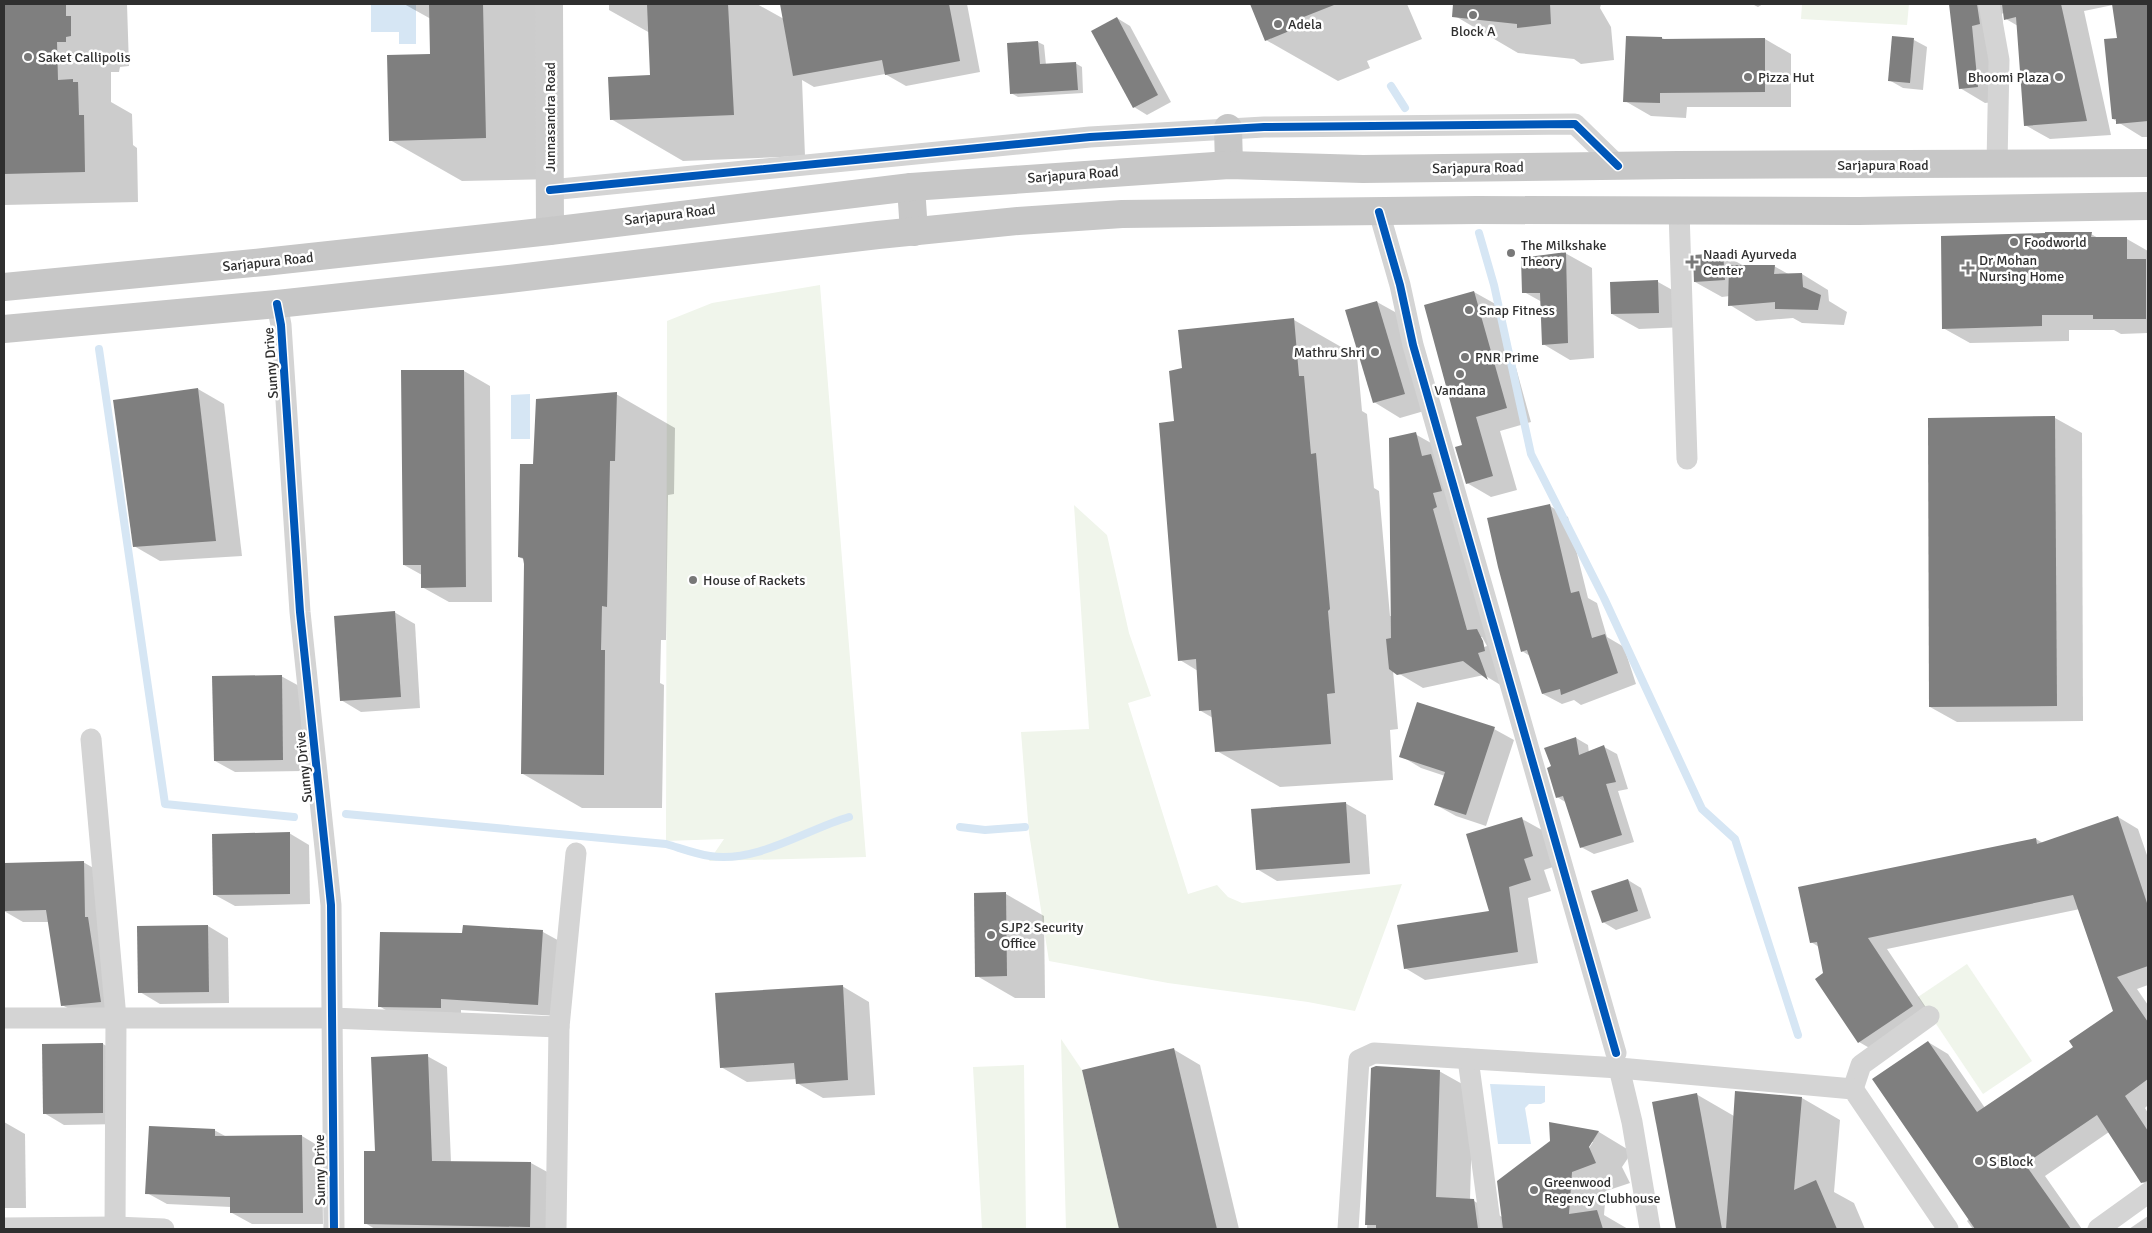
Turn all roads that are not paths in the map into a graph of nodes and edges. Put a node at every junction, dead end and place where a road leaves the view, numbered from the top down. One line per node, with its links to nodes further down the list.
1 (550, 4): 9 (street, Junnasandra Road)
2 (1989, 4): 5 (street)
3 (1228, 128): 6 (main road); 7 (street); 9 (street)
4 (2148, 163): 5 (main road, Sarjapura Road)
5 (1997, 164): 7 (main road, Sarjapura Road)
6 (1228, 165): 7 (main road, Sarjapura Road); 8 (main road, Sarjapura Road)
7 (1618, 166)
8 (911, 187): 10 (main road, Sarjapura Road); 15 (main road)
9 (550, 190): 14 (street, Junnasandra Road)
10 (876, 191): 14 (main road, Sarjapura Road); 16 (main road)
11 (2148, 206): 12 (main road)
12 (1679, 210): 13 (main road); 20 (street)
13 (1379, 212): 15 (main road); 29 (street)
14 (550, 231): 17 (main road, Sarjapura Road)
15 (914, 232): 16 (main road)
16 (878, 235): 18 (main road)
17 (4, 287)
18 (277, 304): 19 (main road); 26 (street, Sunny Drive)
19 (4, 329)
20 (1688, 459)
21 (91, 739): 25 (street)
22 (576, 852): 27 (street)
23 (1929, 1016): 30 (street)
24 (4, 1018): 25 (street)
25 (116, 1018): 26 (street); 33 (street)
26 (331, 1018): 27 (street); 35 (street, Sunny Drive)
27 (558, 1027): 36 (street)
28 (1468, 1060): 29 (street); 37 (street); 38 (street)
29 (1618, 1060): 30 (street); 39 (street)
30 (1853, 1089): 40 (street)
31 (2148, 1193): 41 (street)
32 (4, 1228): 33 (street)
33 (115, 1228): 34 (street)
34 (164, 1229)
35 (334, 1229)
36 (556, 1229)
37 (1348, 1229)
38 (1491, 1229)
39 (1650, 1229)
40 (1948, 1229)
41 (2098, 1229)

